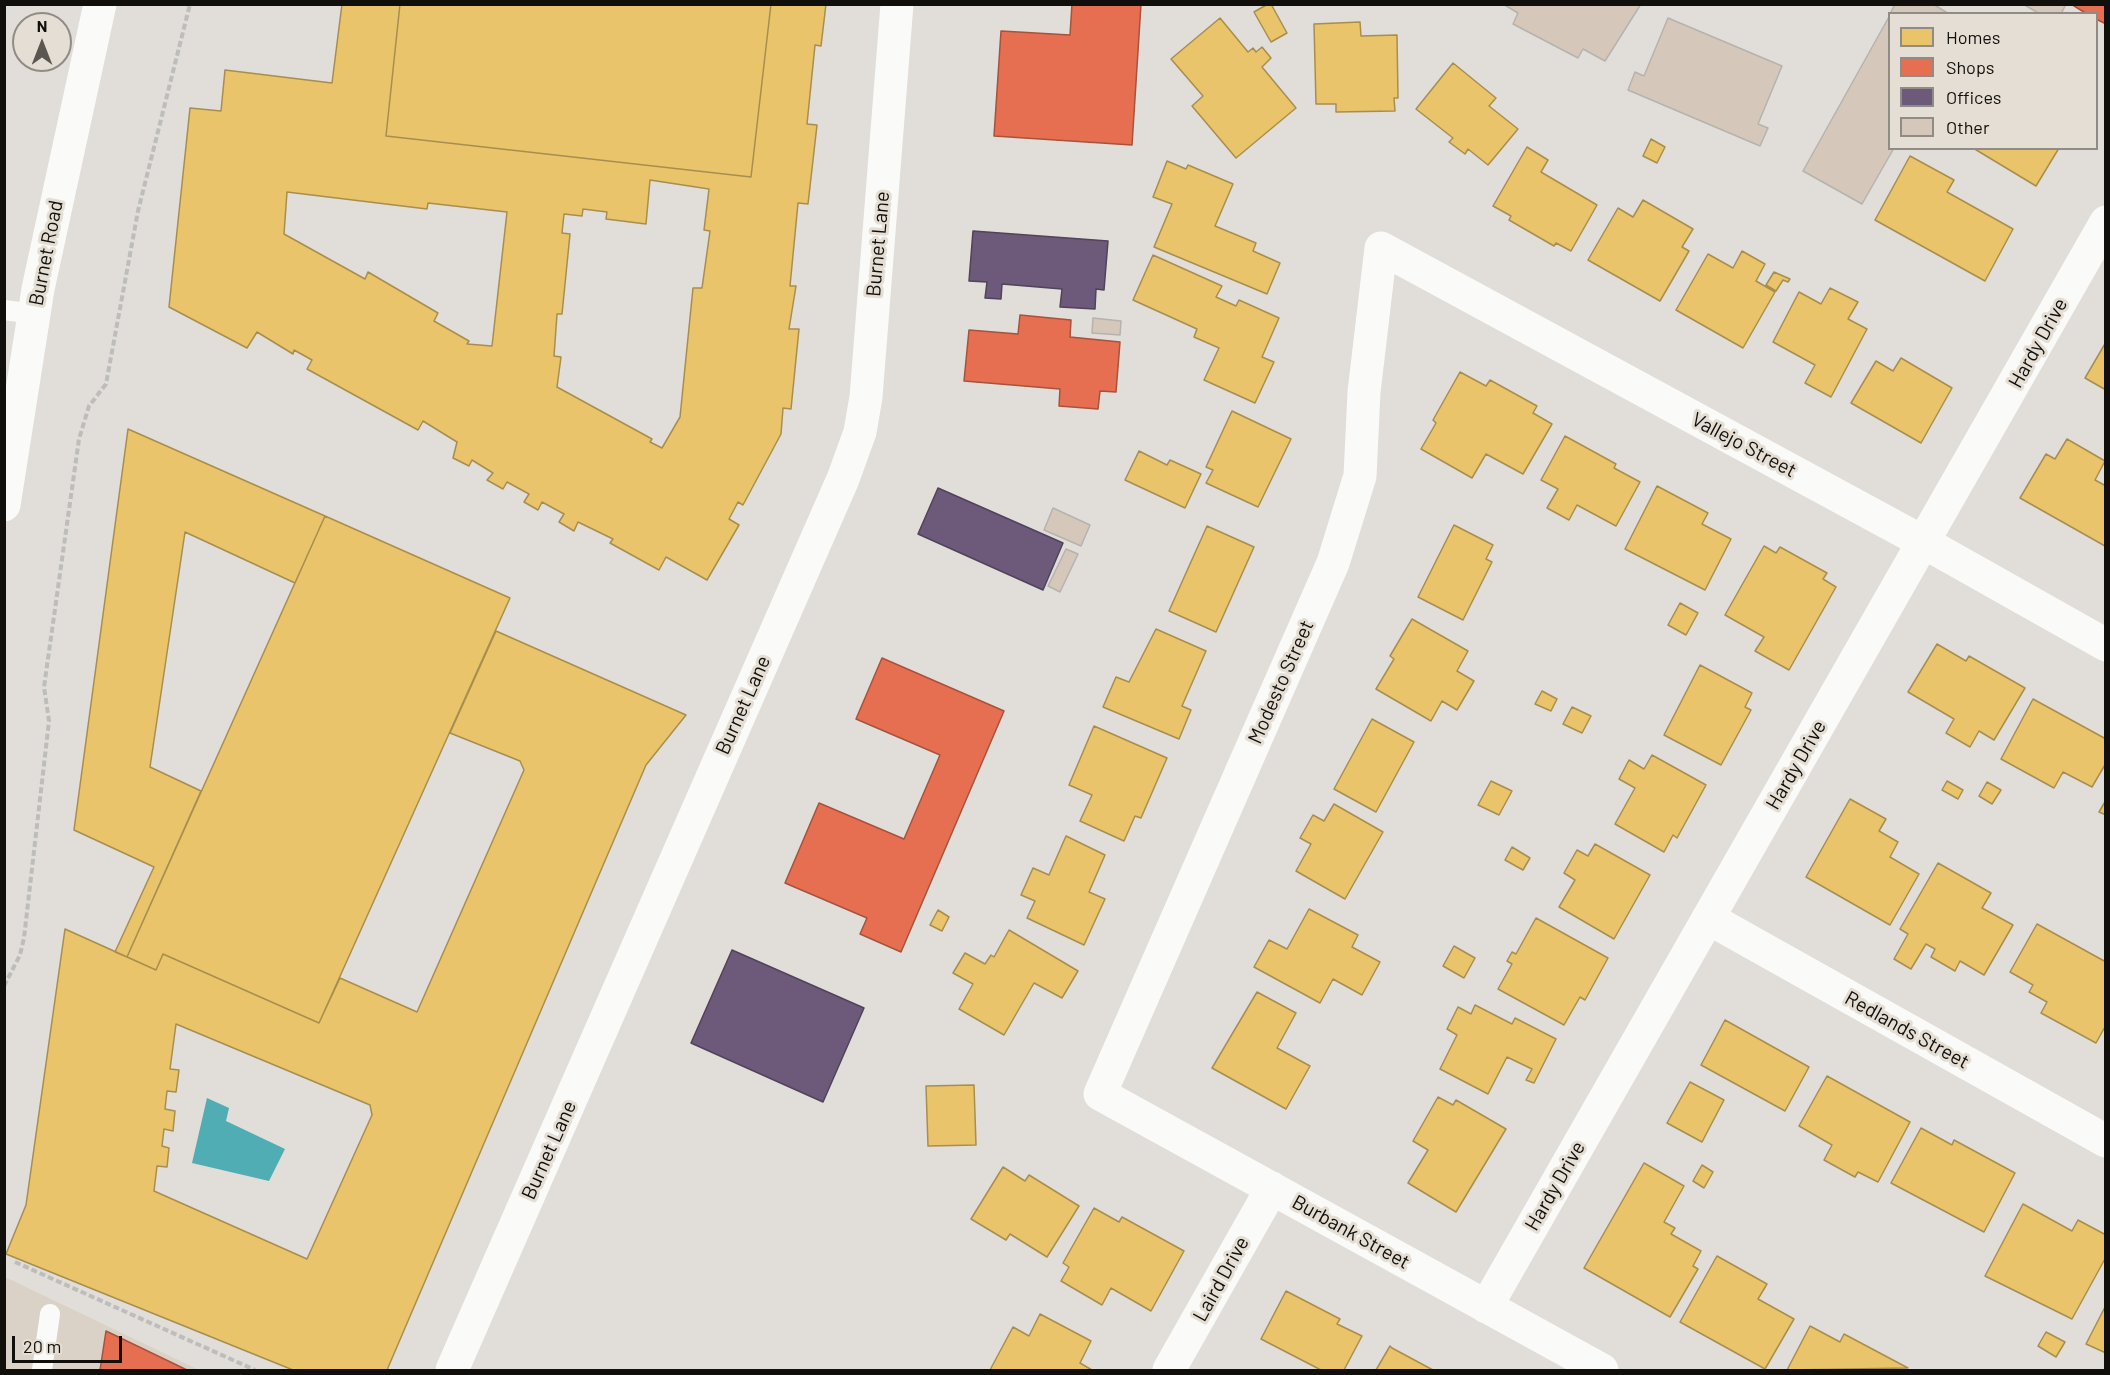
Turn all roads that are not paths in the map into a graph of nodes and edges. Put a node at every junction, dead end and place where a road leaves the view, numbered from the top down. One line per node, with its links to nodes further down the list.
1 (100, 4): 5 (street, Burnet Road)
2 (897, 4): 17 (street, Burnet Lane)
3 (2106, 222): 8 (street, Hardy Drive)
4 (1381, 248): 8 (street, Vallejo Street); 11 (street, Modesto Street)
5 (19, 312): 6 (street, Burnet Road)
6 (10, 427): 7 (street, Burnet Road)
7 (4, 505)
8 (1925, 543): 9 (street, Vallejo Street); 10 (street, Hardy Drive)
9 (2106, 645)
10 (1708, 918): 12 (street, Redlands Street); 14 (street, Hardy Drive)
11 (1100, 1094): 13 (street, Burbank Street)
12 (2106, 1141)
13 (1272, 1188): 14 (street, Burbank Street); 18 (street, Laird Drive)
14 (1486, 1306): 19 (street, Burbank Street)
15 (50, 1314): 16 (lane)
16 (42, 1371)
17 (452, 1371)
18 (1169, 1371)
19 (1602, 1371)

